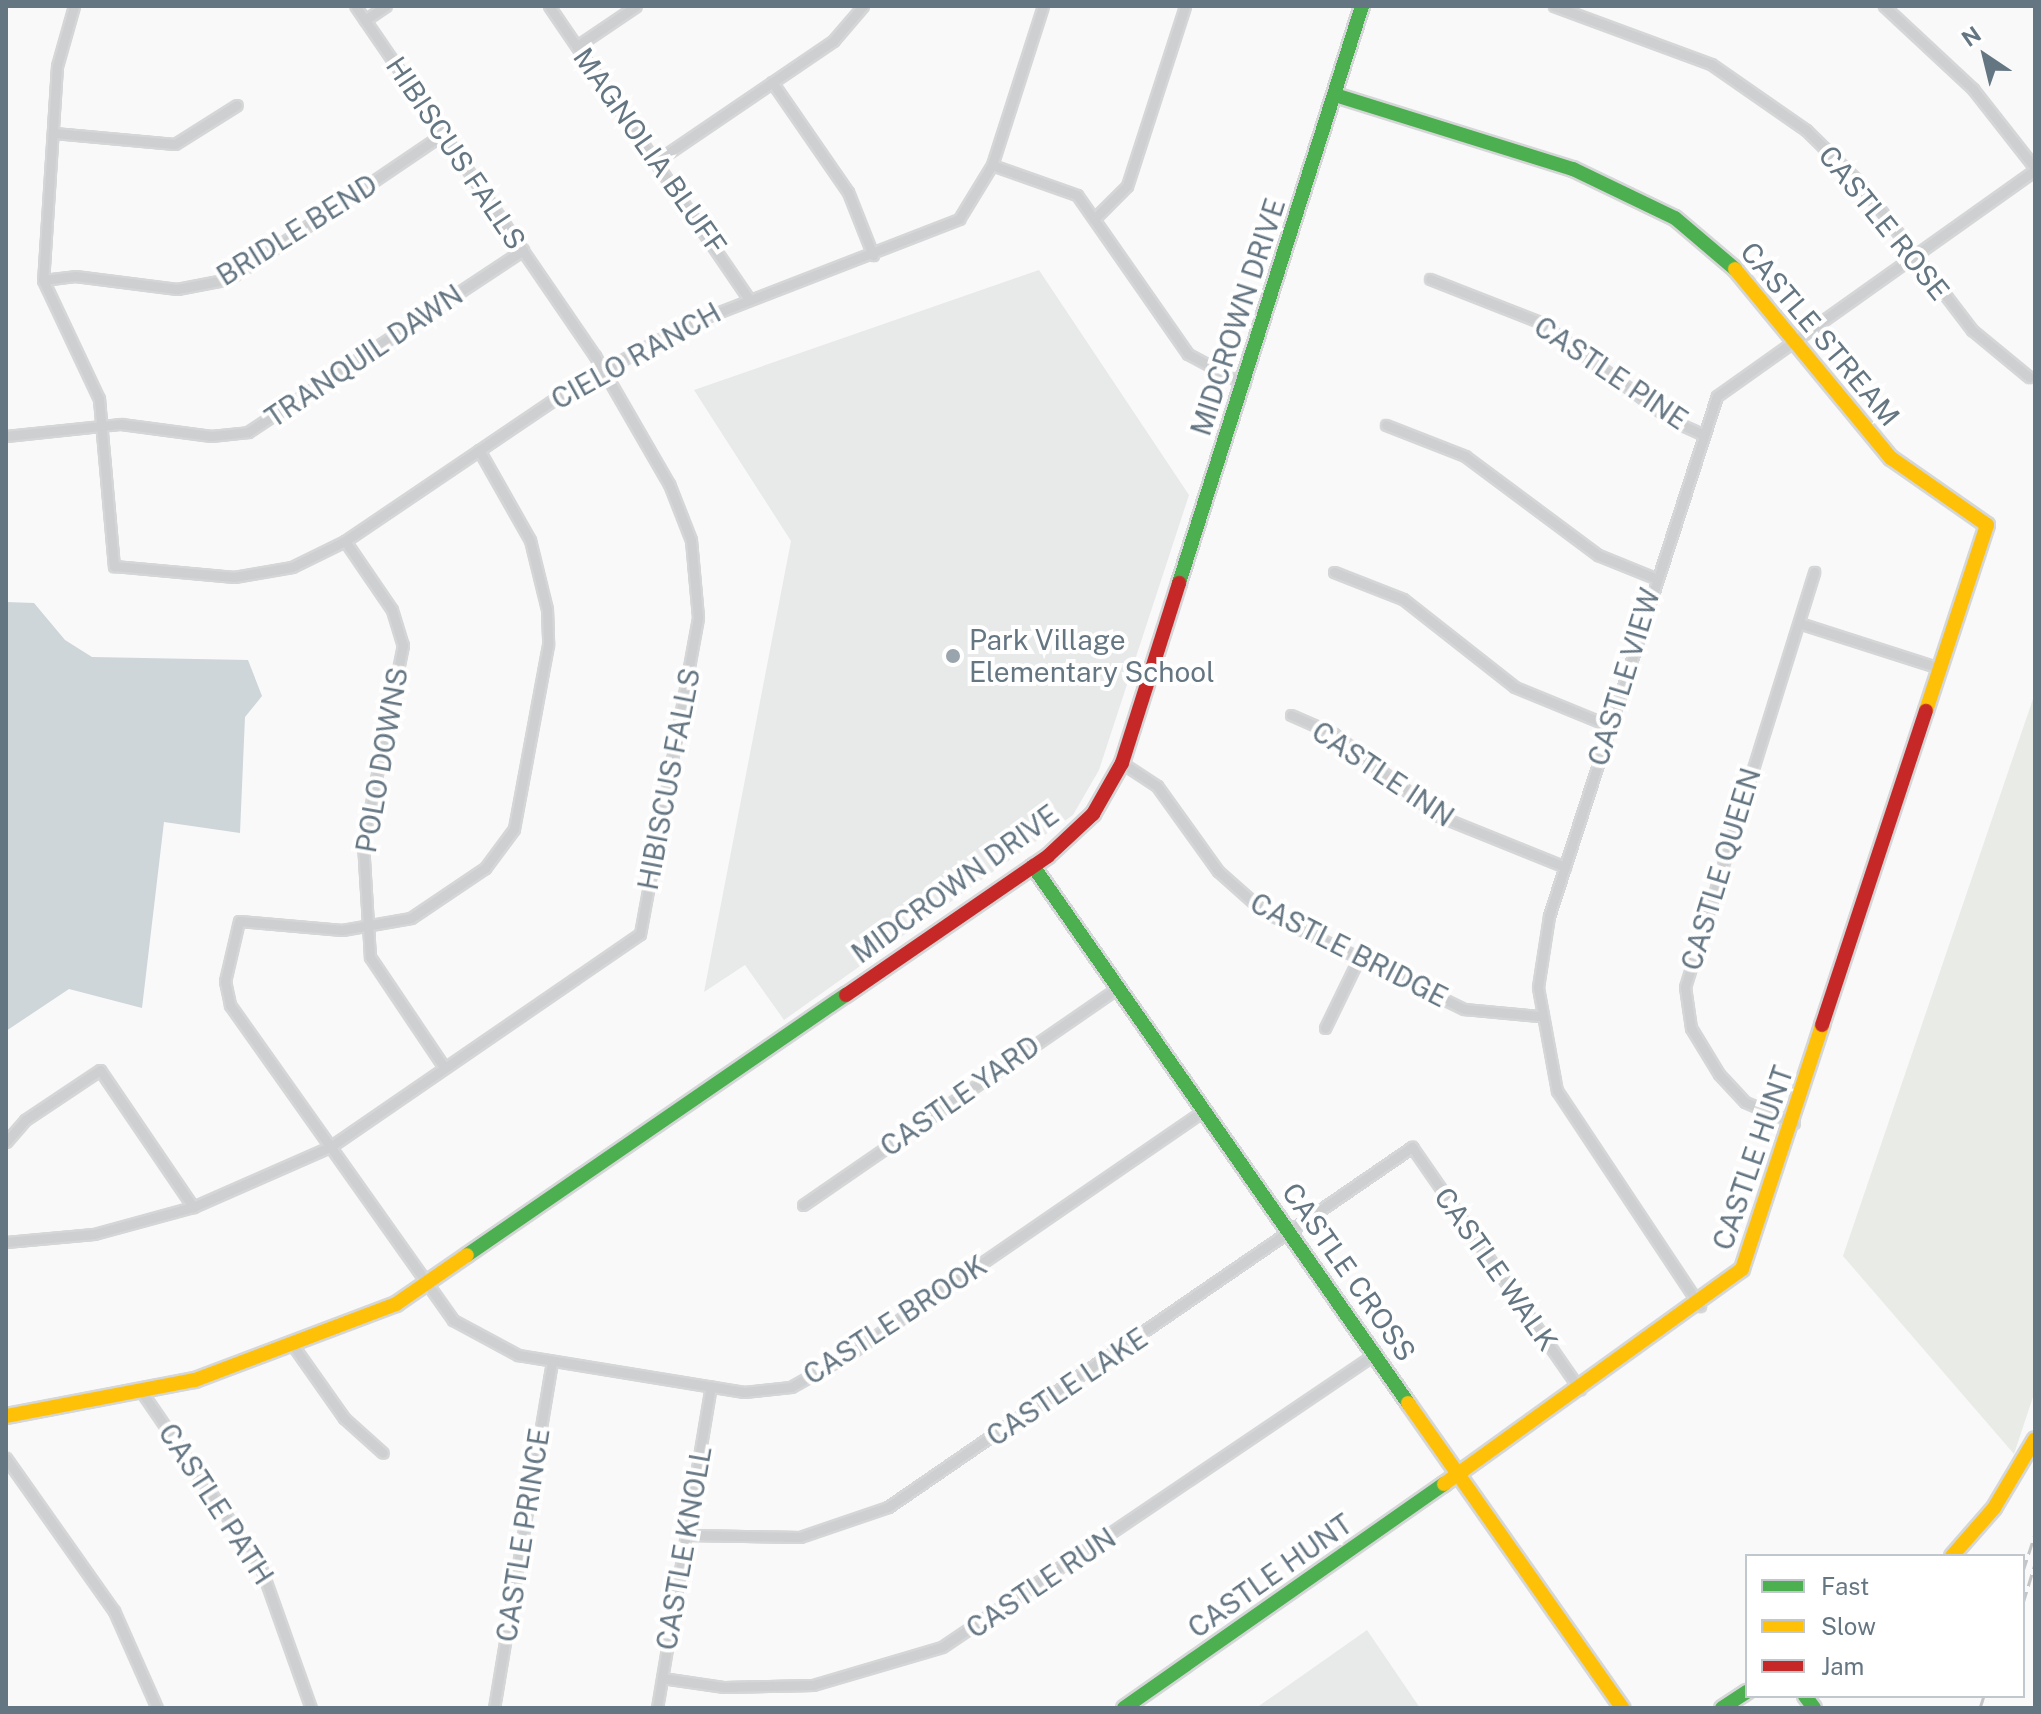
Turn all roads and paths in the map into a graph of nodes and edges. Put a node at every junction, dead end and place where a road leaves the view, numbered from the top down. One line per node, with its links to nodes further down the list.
1 (74, 6): 17 (street)
2 (355, 6): 12 (street, HIBISCUS FALLS)
3 (386, 6): 12 (street)
4 (549, 6): 13 (street, MAGNOLIA BLUFF)
5 (636, 6): 13 (street)
6 (863, 6): 14 (street)
7 (1043, 6): 20 (street, CIELO RANCH)
8 (1185, 6): 22 (street)
9 (1362, 6): 15 (street, MIDCROWN DRIVE)
10 (1554, 6): 25 (street, CASTLE ROSE)
11 (1884, 6): 21 (street)
12 (365, 20): 18 (street, HIBISCUS FALLS)
13 (577, 46): 19 (street, MAGNOLIA BLUFF)
14 (772, 82): 19 (street); 24 (street)
15 (1335, 95): 29 (street, CASTLE STREAM); 32 (street, MIDCROWN DRIVE)
16 (237, 105): 17 (street)
17 (54, 133): 27 (street)
18 (443, 134): 23 (street, HIBISCUS FALLS); 27 (street, BRIDLE BEND)
19 (658, 160): 28 (street, MAGNOLIA BLUFF)
20 (992, 165): 22 (street); 24 (street, CIELO RANCH)
21 (2035, 169): 25 (street, CASTLE VIEW)
22 (1096, 217): 32 (street)
23 (523, 250): 30 (street, HIBISCUS FALLS); 33 (street, TRANQUIL DAWN)
24 (873, 255): 28 (street, CIELO RANCH)
25 (1914, 256): 29 (street, CASTLE VIEW); 31 (street, CASTLE ROSE)
26 (1430, 279): 35 (street, CASTLE PINE)
27 (43, 280): 33 (street)
28 (748, 298): 30 (street, CIELO RANCH)
29 (1794, 338): 35 (street, CASTLE VIEW); 38 (street, CASTLE STREAM)
30 (603, 369): 37 (street, CIELO RANCH); 55 (street, HIBISCUS FALLS)
31 (2029, 377)
32 (1244, 384): 47 (street, MIDCROWN DRIVE)
33 (102, 425): 36 (street, TRANQUIL DAWN); 39 (street, CIELO RANCH)
34 (1386, 425): 42 (street)
35 (1702, 434): 42 (street, CASTLE VIEW)
36 (6, 436)
37 (479, 450): 39 (street, CIELO RANCH); 50 (street)
38 (1987, 525): 44 (street, CASTLE HUNT)
39 (345, 541): 50 (street, POLO DOWNS)
40 (1334, 572): 46 (street)
41 (1814, 572): 43 (street, CASTLE QUEEN)
42 (1655, 578): 46 (street, CASTLE VIEW)
43 (1799, 623): 44 (street); 57 (street, CASTLE QUEEN)
44 (1939, 668): 57 (street, CASTLE HUNT)
45 (1291, 715): 49 (street, CASTLE INN)
46 (1610, 726): 49 (street, CASTLE VIEW)
47 (1122, 763): 48 (street, MIDCROWN DRIVE); 51 (street, CASTLE BRIDGE)
48 (1033, 866): 52 (street, CASTLE CROSS); 65 (street, MIDCROWN DRIVE)
49 (1565, 867): 53 (street, CASTLE VIEW)
50 (366, 926): 55 (street, POLO DOWNS); 59 (street, CASTLE BROOK)
51 (1358, 960): 53 (street, CASTLE BRIDGE); 54 (street)
52 (1117, 988): 56 (street, CASTLE CROSS); 61 (street, CASTLE YARD)
53 (1539, 1016): 66 (street, CASTLE VIEW)
54 (1325, 1028)
55 (444, 1067): 59 (street, HIBISCUS FALLS)
56 (1205, 1110): 63 (street, CASTLE CROSS); 70 (street, CASTLE BROOK)
57 (1794, 1123): 66 (street, CASTLE HUNT)
58 (6, 1142): 62 (street)
59 (330, 1147): 62 (street, HIBISCUS FALLS); 65 (street, CASTLE BROOK)
60 (1412, 1147): 63 (street, CASTLE LAKE); 71 (street, CASTLE WALK)
61 (803, 1205)
62 (193, 1207): 64 (street, HIBISCUS FALLS)
63 (1291, 1233): 68 (street, CASTLE CROSS); 78 (street, CASTLE LAKE)
64 (6, 1242)
65 (423, 1283): 67 (street, MIDCROWN DRIVE); 69 (street, CASTLE BROOK)
66 (1700, 1306): 71 (street, CASTLE HUNT)
67 (294, 1347): 72 (street, MIDCROWN DRIVE); 75 (street)
68 (1375, 1354): 77 (street, CASTLE CROSS); 80 (street, CASTLE RUN)
69 (552, 1361): 70 (street, CASTLE BROOK); 84 (street, CASTLE PRINCE)
70 (711, 1387): 78 (street, CASTLE KNOLL)
71 (1580, 1390): 77 (street, CASTLE HUNT)
72 (143, 1394): 73 (street, MIDCROWN DRIVE); 83 (street, CASTLE PATH)
73 (6, 1416)
74 (2035, 1439): 79 (street)
75 (383, 1453)
76 (6, 1458): 82 (street)
77 (1459, 1477): 86 (street, CASTLE HUNT); 87 (street, CASTLE CROSS)
78 (688, 1535): 80 (street, CASTLE KNOLL)
79 (1954, 1554)
80 (662, 1678): 85 (street, CASTLE KNOLL)
81 (1745, 1693): 88 (street)
82 (157, 1708)
83 (311, 1708)
84 (494, 1708)
85 (657, 1708)
86 (1124, 1708)
87 (1622, 1708)
88 (1722, 1708)

